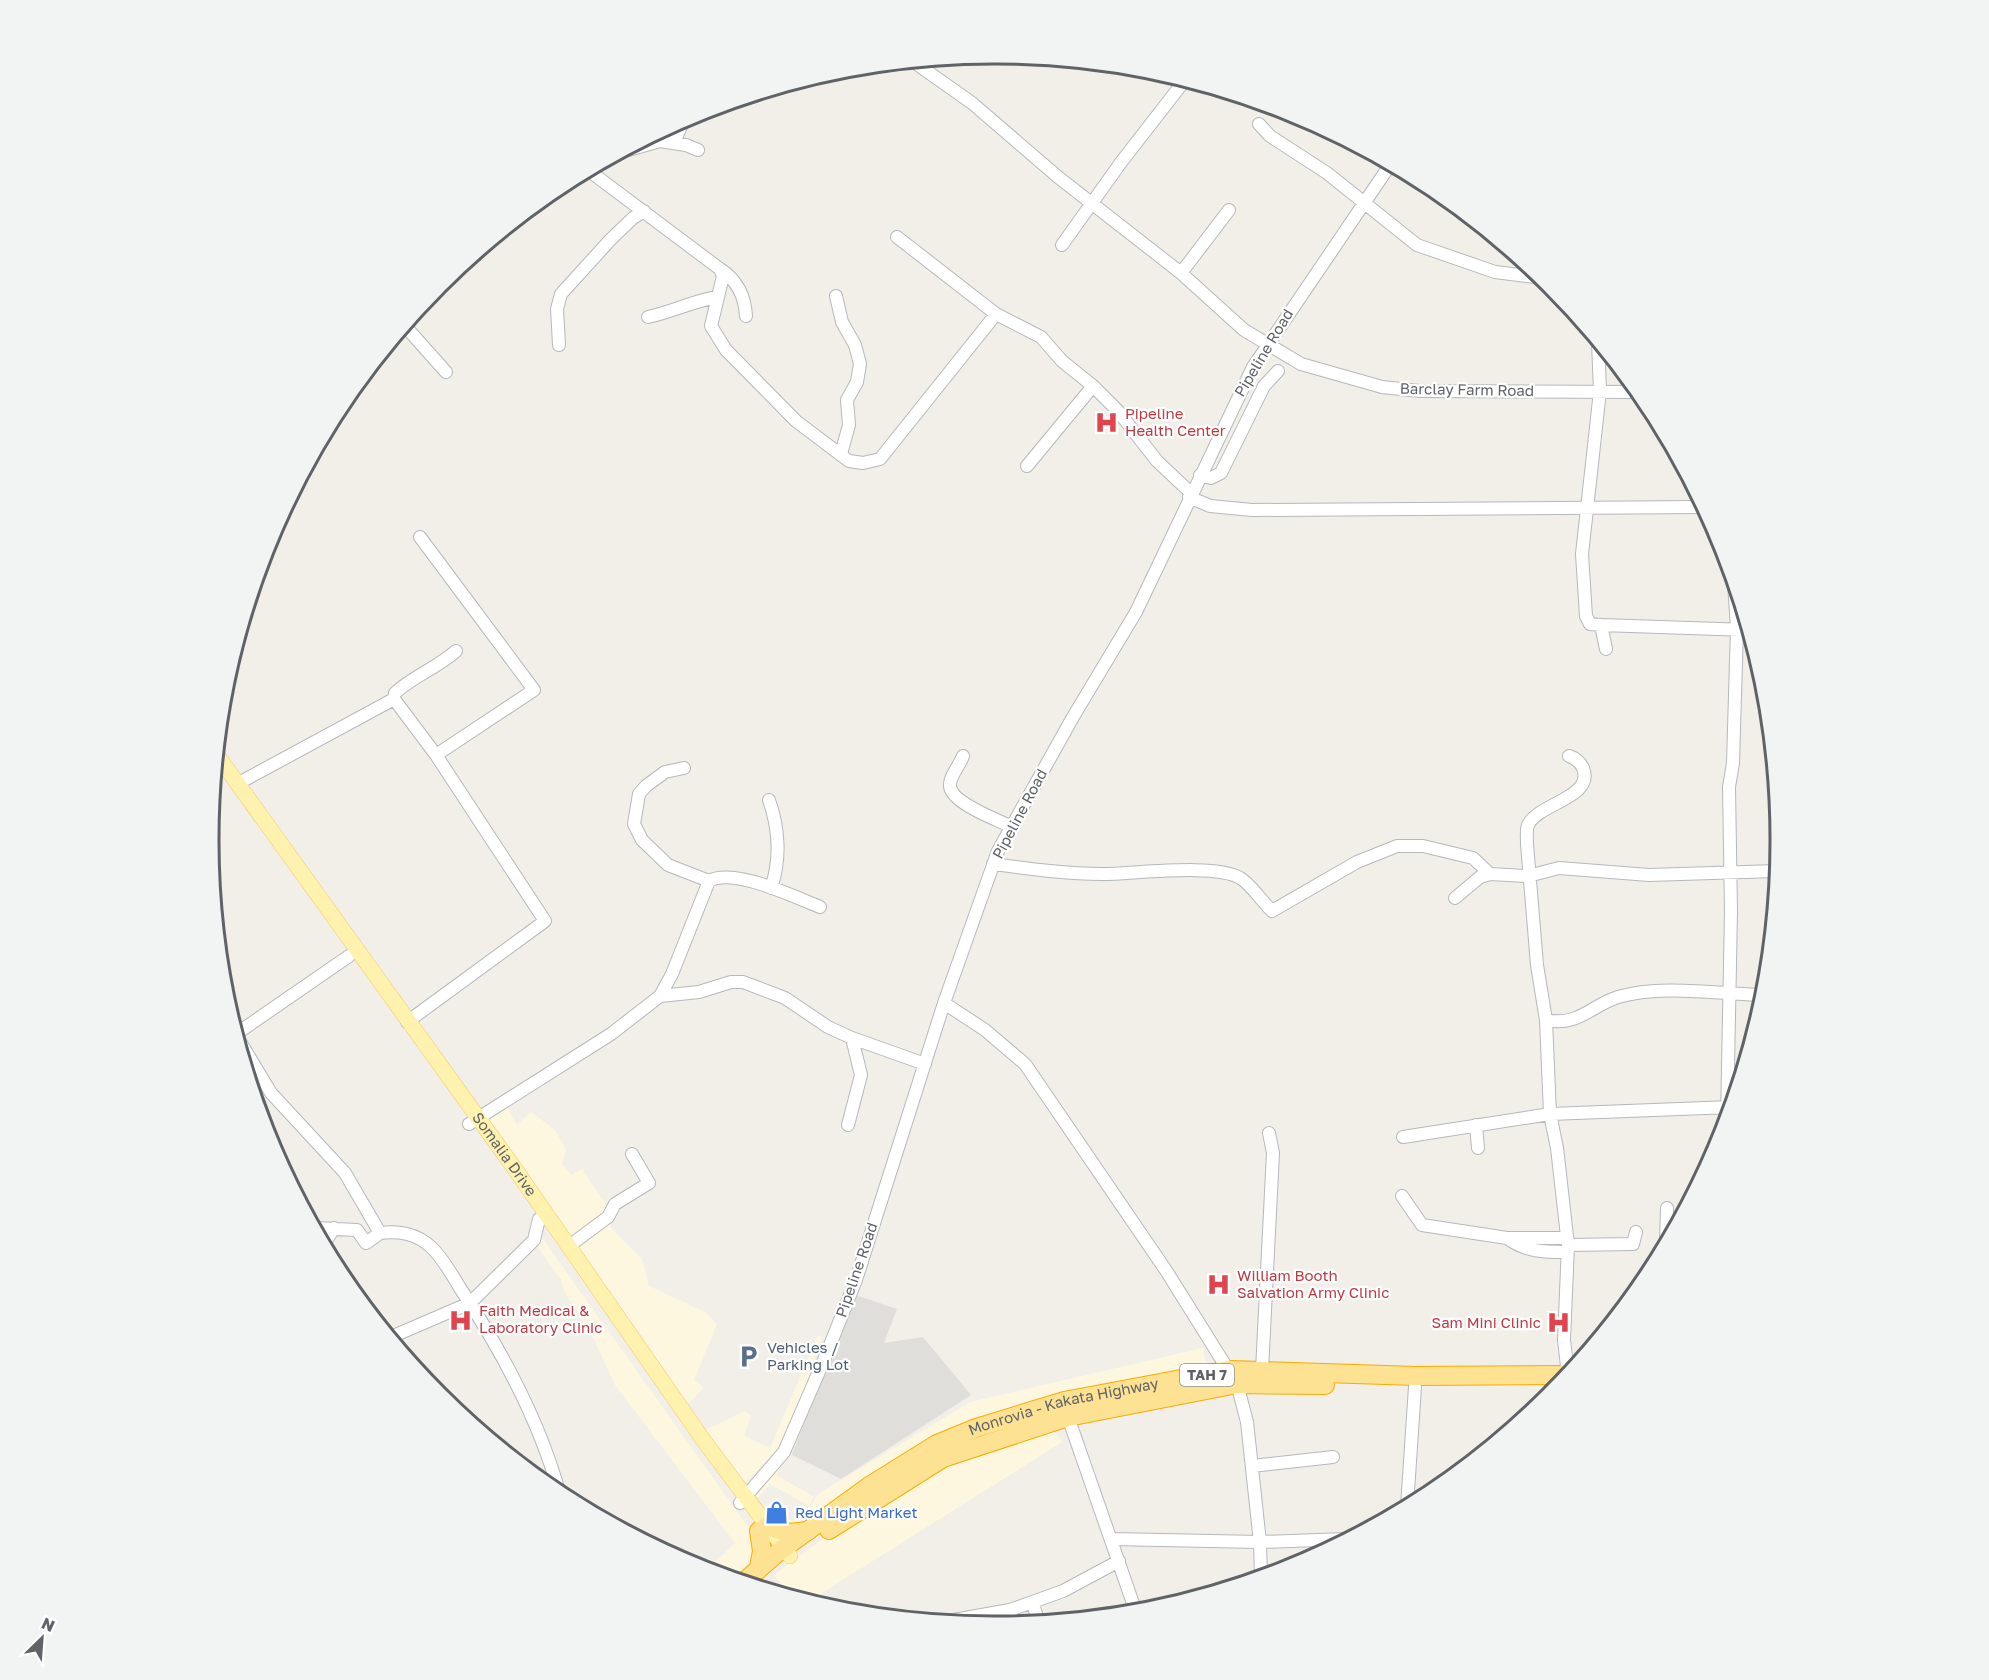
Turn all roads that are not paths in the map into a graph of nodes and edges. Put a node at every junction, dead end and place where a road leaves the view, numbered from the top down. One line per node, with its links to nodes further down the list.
1 (923, 68): 11 (street, Barclay Farm Road)
2 (1179, 87): 11 (street)
3 (1259, 124): 10 (street)
4 (678, 133): 6 (street)
5 (660, 140): 6 (street)
6 (674, 143): 7 (street)
7 (698, 150)
8 (1386, 171): 10 (street, Pipeline Road)
9 (595, 175): 13 (street)
10 (1363, 203): 18 (street); 25 (street, Pipeline Road)
11 (1093, 204): 15 (street); 17 (street, Barclay Farm Road)
12 (1230, 210): 17 (street)
13 (644, 211): 16 (street); 26 (street)
14 (897, 237): 21 (street)
15 (1062, 245)
16 (720, 269): 20 (street); 22 (street)
17 (1181, 273): 25 (street, Barclay Farm Road)
18 (1526, 276)
19 (836, 296): 33 (street)
20 (717, 297): 23 (street); 33 (street)
21 (996, 314): 30 (street); 33 (street)
22 (746, 316)
23 (648, 317)
24 (409, 331): 29 (street)
25 (1270, 343): 31 (street, Barclay Farm Road); 35 (street, Pipeline Road)
26 (559, 345)
27 (1598, 354): 31 (street)
28 (1278, 371): 35 (street)
29 (446, 372)
30 (1093, 386): 34 (street); 36 (street)
31 (1600, 391): 32 (street, Barclay Farm Road); 38 (street)
32 (1627, 392)
33 (842, 454)
34 (1027, 466)
35 (1200, 475): 36 (street, Pipeline Road)
36 (1190, 495): 38 (street); 54 (street, Pipeline Road)
37 (1694, 506): 38 (street)
38 (1588, 507): 40 (street)
39 (420, 537): 46 (street)
40 (1601, 625): 41 (street); 43 (street)
41 (1741, 629)
42 (1742, 632): 56 (street)
43 (1606, 649)
44 (456, 651): 45 (street)
45 (394, 699): 46 (street); 52 (street)
46 (436, 755): 70 (street)
47 (963, 756): 54 (street)
48 (1569, 756): 59 (street)
49 (223, 765): 52 (main road, Somalia Drive)
50 (684, 768): 60 (street)
51 (222, 780): 64 (main road, Somalia Drive)
52 (237, 784): 70 (main road, Somalia Drive)
53 (769, 800): 61 (street)
54 (1012, 827): 55 (street, Pipeline Road)
55 (993, 864): 58 (street); 68 (street, Pipeline Road)
56 (1731, 872): 57 (street); 59 (street); 65 (street)
57 (1769, 872)
58 (1490, 874): 59 (street); 62 (street)
59 (1528, 876): 69 (street)
60 (709, 881): 61 (street); 67 (street)
61 (771, 888): 63 (street)
62 (1455, 898)
63 (820, 907)
64 (349, 956): 71 (street); 78 (main road, Somalia Drive)
65 (1729, 993): 66 (street); 69 (street); 75 (street)
66 (1754, 994)
67 (660, 996): 72 (street); 78 (street)
68 (944, 1003): 74 (street, Pipeline Road); 101 (street)
69 (1546, 1020): 77 (street)
70 (406, 1022): 78 (main road, Somalia Drive)
71 (243, 1030)
72 (852, 1038): 74 (street); 79 (street)
73 (251, 1059): 92 (street)
74 (925, 1064): 109 (street, Pipeline Road)
75 (1728, 1091)
76 (1720, 1112): 77 (street)
77 (1550, 1114): 80 (street); 94 (street)
78 (474, 1122): 87 (main road, Somalia Drive); 95 (main road, Somalia Drive)
79 (848, 1125)
80 (1476, 1125): 82 (street); 83 (street)
81 (1269, 1133): 99 (street)
82 (1403, 1137)
83 (1478, 1148)
84 (632, 1154): 95 (street)
85 (1402, 1196): 94 (street)
86 (1667, 1208): 89 (street)
87 (539, 1219): 96 (street); 109 (main road, Somalia Drive)
88 (334, 1227): 90 (street); 92 (street); 93 (street)
89 (1666, 1227)
90 (323, 1228)
91 (1636, 1232): 94 (street)
92 (380, 1233): 96 (street)
93 (328, 1237)
94 (1567, 1245): 98 (street)
95 (568, 1246): 109 (main road, Somalia Drive)
96 (470, 1303): 97 (street); 107 (street)
97 (398, 1335)
98 (1567, 1363)
99 (1262, 1370): 100 (highway, Monrovia - Kakata Highway / TAH 7); 101 (highway, Monrovia - Kakata Highway / TAH 7)
100 (1555, 1375)
101 (1233, 1377): 103 (highway, Monrovia - Kakata Highway / TAH 7); 104 (highway, Monrovia - Kakata Highway / TAH 7); 106 (street); 111 (highway, Monrovia - Kakata Highway / TAH 7)
102 (1545, 1386): 103 (highway, Monrovia - Kakata Highway / TAH 7)
103 (1415, 1387): 108 (street)
104 (1068, 1417): 112 (street); 115 (highway, Monrovia - Kakata Highway / TAH 7)
105 (1334, 1457): 106 (street)
106 (1252, 1466): 114 (street)
107 (556, 1479)
108 (1408, 1496)
109 (744, 1500): 110 (main road, Somalia Drive)
110 (763, 1529): 111 (highway); 115 (main road, Somalia Drive); 118 (highway)
111 (809, 1531): 115 (highway, Monrovia - Kakata Highway / TAH 7)
112 (1110, 1539): 114 (street); 116 (street)
113 (1329, 1540): 114 (street)
114 (1260, 1542): 117 (street)
115 (783, 1554): 118 (highway, TAH 7)
116 (1119, 1561): 119 (street); 120 (street)
117 (1261, 1568)
118 (757, 1577)
119 (1032, 1602): 121 (street); 122 (street)
120 (1133, 1603)
121 (1036, 1614)
122 (979, 1615)

